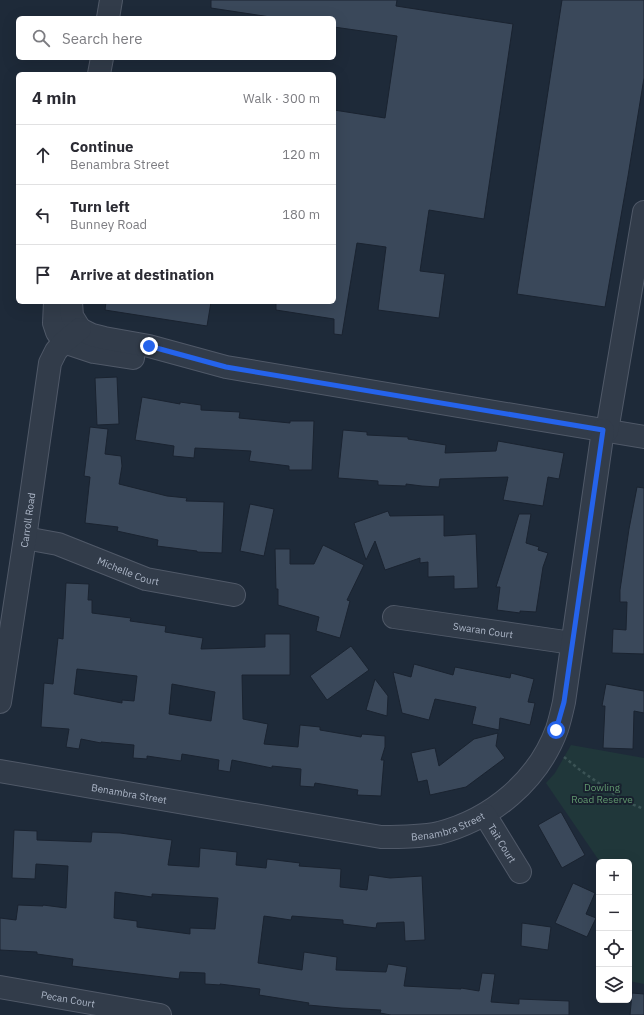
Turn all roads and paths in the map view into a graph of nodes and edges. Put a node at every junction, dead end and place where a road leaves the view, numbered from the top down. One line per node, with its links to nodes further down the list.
1 (111, 0): 2 (street)
2 (108, 16)
3 (102, 60): 4 (street)
4 (99, 72)
5 (644, 212): 9 (street, Benambra Street)
6 (55, 304): 8 (street)
7 (71, 304): 8 (street)
8 (72, 335): 9 (street); 11 (street, Carroll Road)
9 (605, 431): 10 (street); 14 (street, Benambra Street)
10 (644, 437)
11 (25, 538): 12 (street, Michelle Court); 15 (street, Carroll Road)
12 (234, 595)
13 (394, 617): 14 (street, Swaran Court)
14 (572, 644): 16 (street, Benambra Street)
15 (0, 702)
16 (549, 746): 18 (path); 19 (street, Benambra Street)
17 (0, 771): 19 (street, Benambra Street)
18 (644, 809)
19 (485, 814): 20 (street, Tait Court)
20 (520, 872)
21 (0, 986): 22 (street, Pecan Court)
22 (160, 1015)

